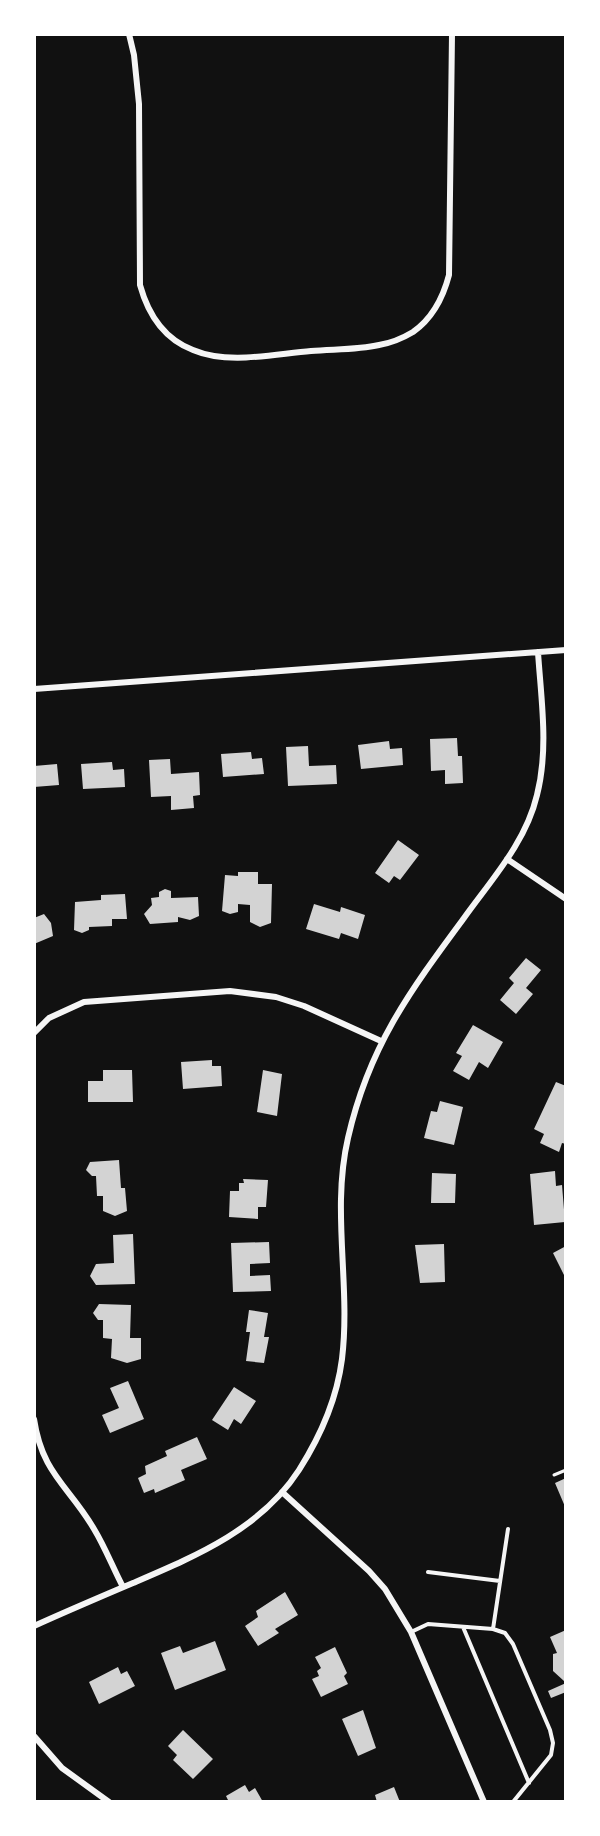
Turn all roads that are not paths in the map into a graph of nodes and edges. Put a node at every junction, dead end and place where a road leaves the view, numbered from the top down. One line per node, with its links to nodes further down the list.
1 (129, 34): 2 (street)
2 (452, 34)
3 (566, 650): 4 (street)
4 (538, 652): 5 (street); 6 (street)
5 (34, 689)
6 (507, 859): 7 (street); 9 (street)
7 (566, 899)
8 (34, 1033): 9 (street)
9 (381, 1041): 11 (street)
10 (34, 1419): 15 (street)
11 (282, 1492): 15 (street); 19 (street)
12 (508, 1529): 14 (lane)
13 (428, 1572): 14 (lane)
14 (500, 1581): 18 (lane)
15 (123, 1587): 16 (street)
16 (34, 1626)
17 (464, 1628): 18 (lane); 19 (lane); 21 (lane)
18 (493, 1629): 21 (lane)
19 (411, 1632): 23 (street)
20 (34, 1736): 22 (street)
21 (529, 1783): 24 (lane)
22 (108, 1802)
23 (484, 1802)
24 (513, 1802)

